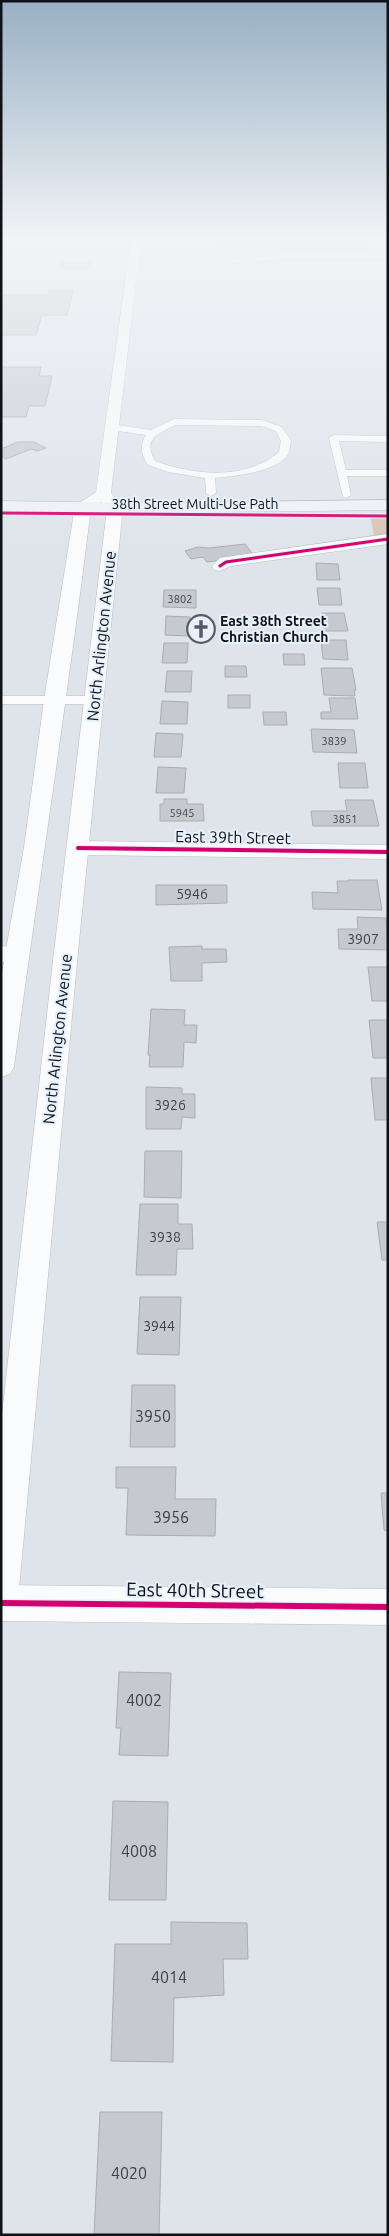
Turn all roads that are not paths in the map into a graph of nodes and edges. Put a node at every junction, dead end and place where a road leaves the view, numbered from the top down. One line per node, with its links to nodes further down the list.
1 (122, 343): 2 (main road, North Arlington Avenue)
2 (111, 427): 3 (lane); 12 (main road, North Arlington Avenue)
3 (152, 433): 7 (lane); 7 (lane)
4 (388, 438): 5 (lane)
5 (342, 473): 6 (lane); 10 (lane)
6 (388, 473)
7 (210, 476): 9 (lane)
8 (1, 493): 12 (main road)
9 (211, 493): 10 (main road); 12 (main road)
10 (346, 494): 11 (main road)
11 (388, 495)
12 (100, 502): 13 (main road); 14 (main road); 19 (main road, North Arlington Avenue); 20 (main road, North Arlington Avenue)
13 (388, 505)
14 (1, 506)
15 (386, 540): 16 (main road); 17 (main road)
16 (388, 559)
17 (220, 566)
18 (1, 700): 19 (lane)
19 (54, 700): 20 (lane); 23 (main road, North Arlington Avenue)
20 (93, 700): 21 (main road, North Arlington Avenue)
21 (78, 848): 22 (main road, East 39th Street); 25 (main road, North Arlington Avenue)
22 (388, 852)
23 (9, 954): 24 (main road, North Arlington Avenue)
24 (1, 1067)
25 (1, 1589)
26 (1, 1603): 27 (main road, East 40th Street)
27 (388, 1607)

